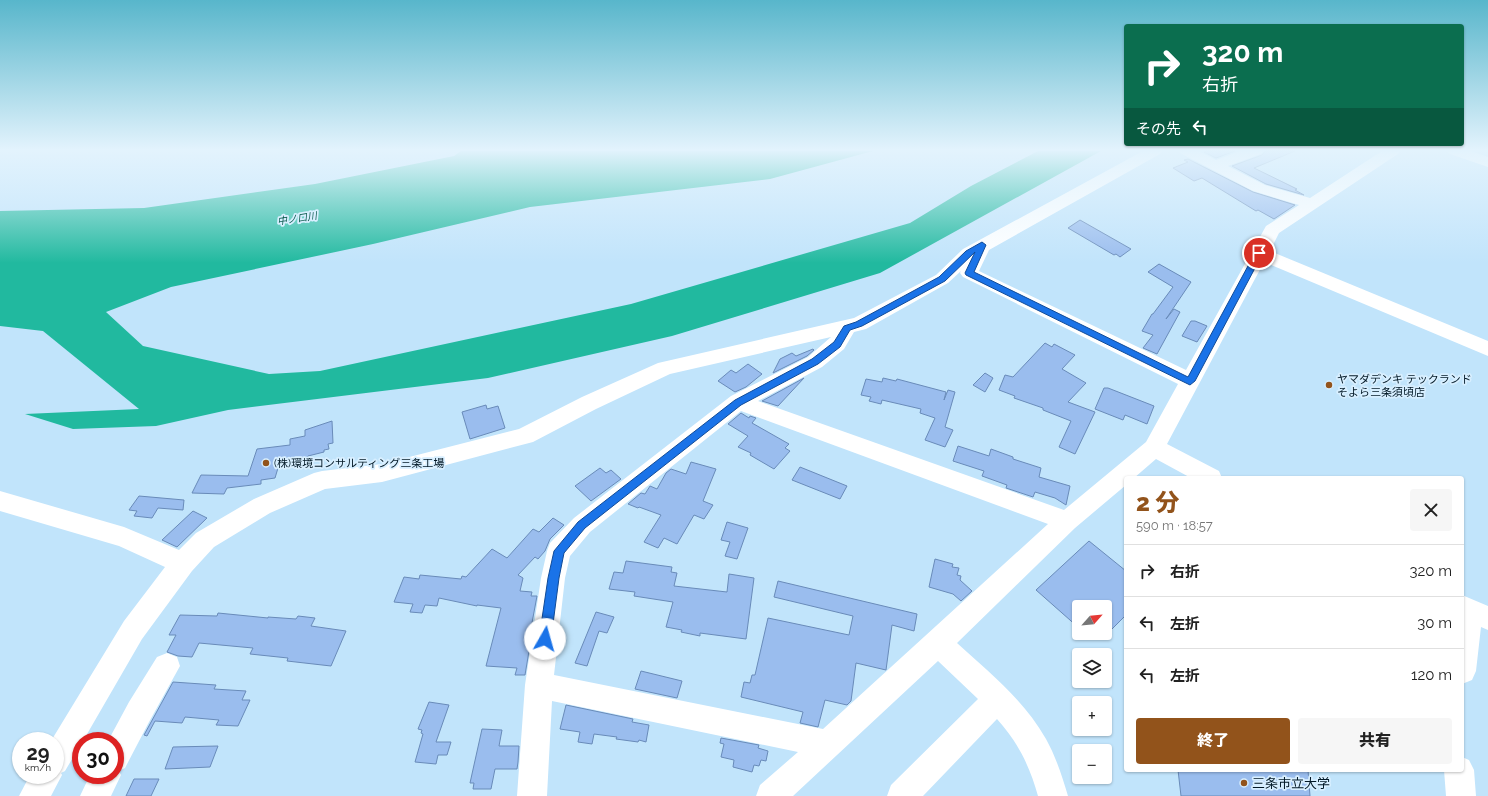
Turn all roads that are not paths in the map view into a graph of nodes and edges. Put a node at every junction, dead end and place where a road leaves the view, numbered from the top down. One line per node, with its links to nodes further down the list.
1 (1087, 188): 5 (street)
2 (1260, 188): 4 (street)
3 (1337, 188): 4 (street)
4 (1313, 204): 6 (street)
5 (982, 245): 7 (street); 9 (street)
6 (1259, 253): 8 (street); 9 (street)
7 (847, 328): 10 (street); 15 (street)
8 (1488, 349)
9 (1190, 381): 11 (street)
10 (738, 402): 14 (street); 20 (street)
11 (1154, 448): 12 (street); 14 (street)
12 (1207, 476)
13 (0, 501): 15 (street)
14 (1067, 521): 17 (street)
15 (183, 563): 24 (street)
16 (1473, 612): 18 (street)
17 (938, 643): 21 (street); 23 (street)
18 (1464, 660)
19 (168, 666): 22 (street)
20 (539, 685): 23 (street); 30 (street)
21 (998, 699): 32 (street); 33 (street)
22 (124, 741)
23 (828, 744): 31 (street)
24 (64, 746)
25 (1459, 772): 34 (street)
26 (41, 784): 28 (street)
27 (101, 784): 29 (street)
28 (34, 796)
29 (95, 796)
30 (532, 796)
31 (771, 796)
32 (902, 796)
33 (1053, 796)
34 (1461, 796)

